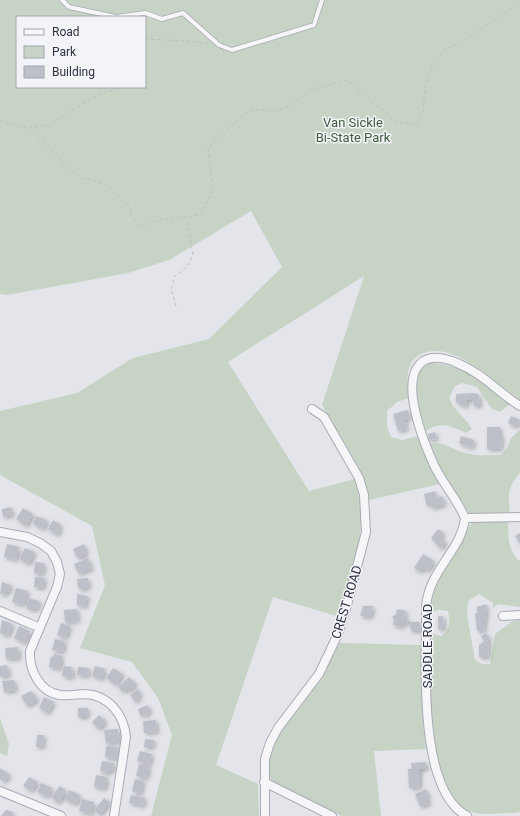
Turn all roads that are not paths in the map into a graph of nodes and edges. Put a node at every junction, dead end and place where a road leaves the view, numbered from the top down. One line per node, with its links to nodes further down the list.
1 (62, 0): 3 (lane)
2 (322, 0): 4 (lane)
3 (111, 16)
4 (123, 16)
5 (520, 406): 8 (street)
6 (312, 409): 14 (street, CREST ROAD)
7 (520, 517): 8 (street)
8 (465, 518): 20 (street, SADDLE ROAD)
9 (0, 532): 13 (street)
10 (0, 611): 13 (street)
11 (520, 615): 12 (street)
12 (503, 616)
13 (38, 627): 17 (street)
14 (264, 782): 18 (street, CREST ROAD); 19 (street)
15 (0, 791): 16 (street)
16 (61, 816)
17 (114, 816)
18 (265, 816)
19 (332, 816)
20 (467, 816)

